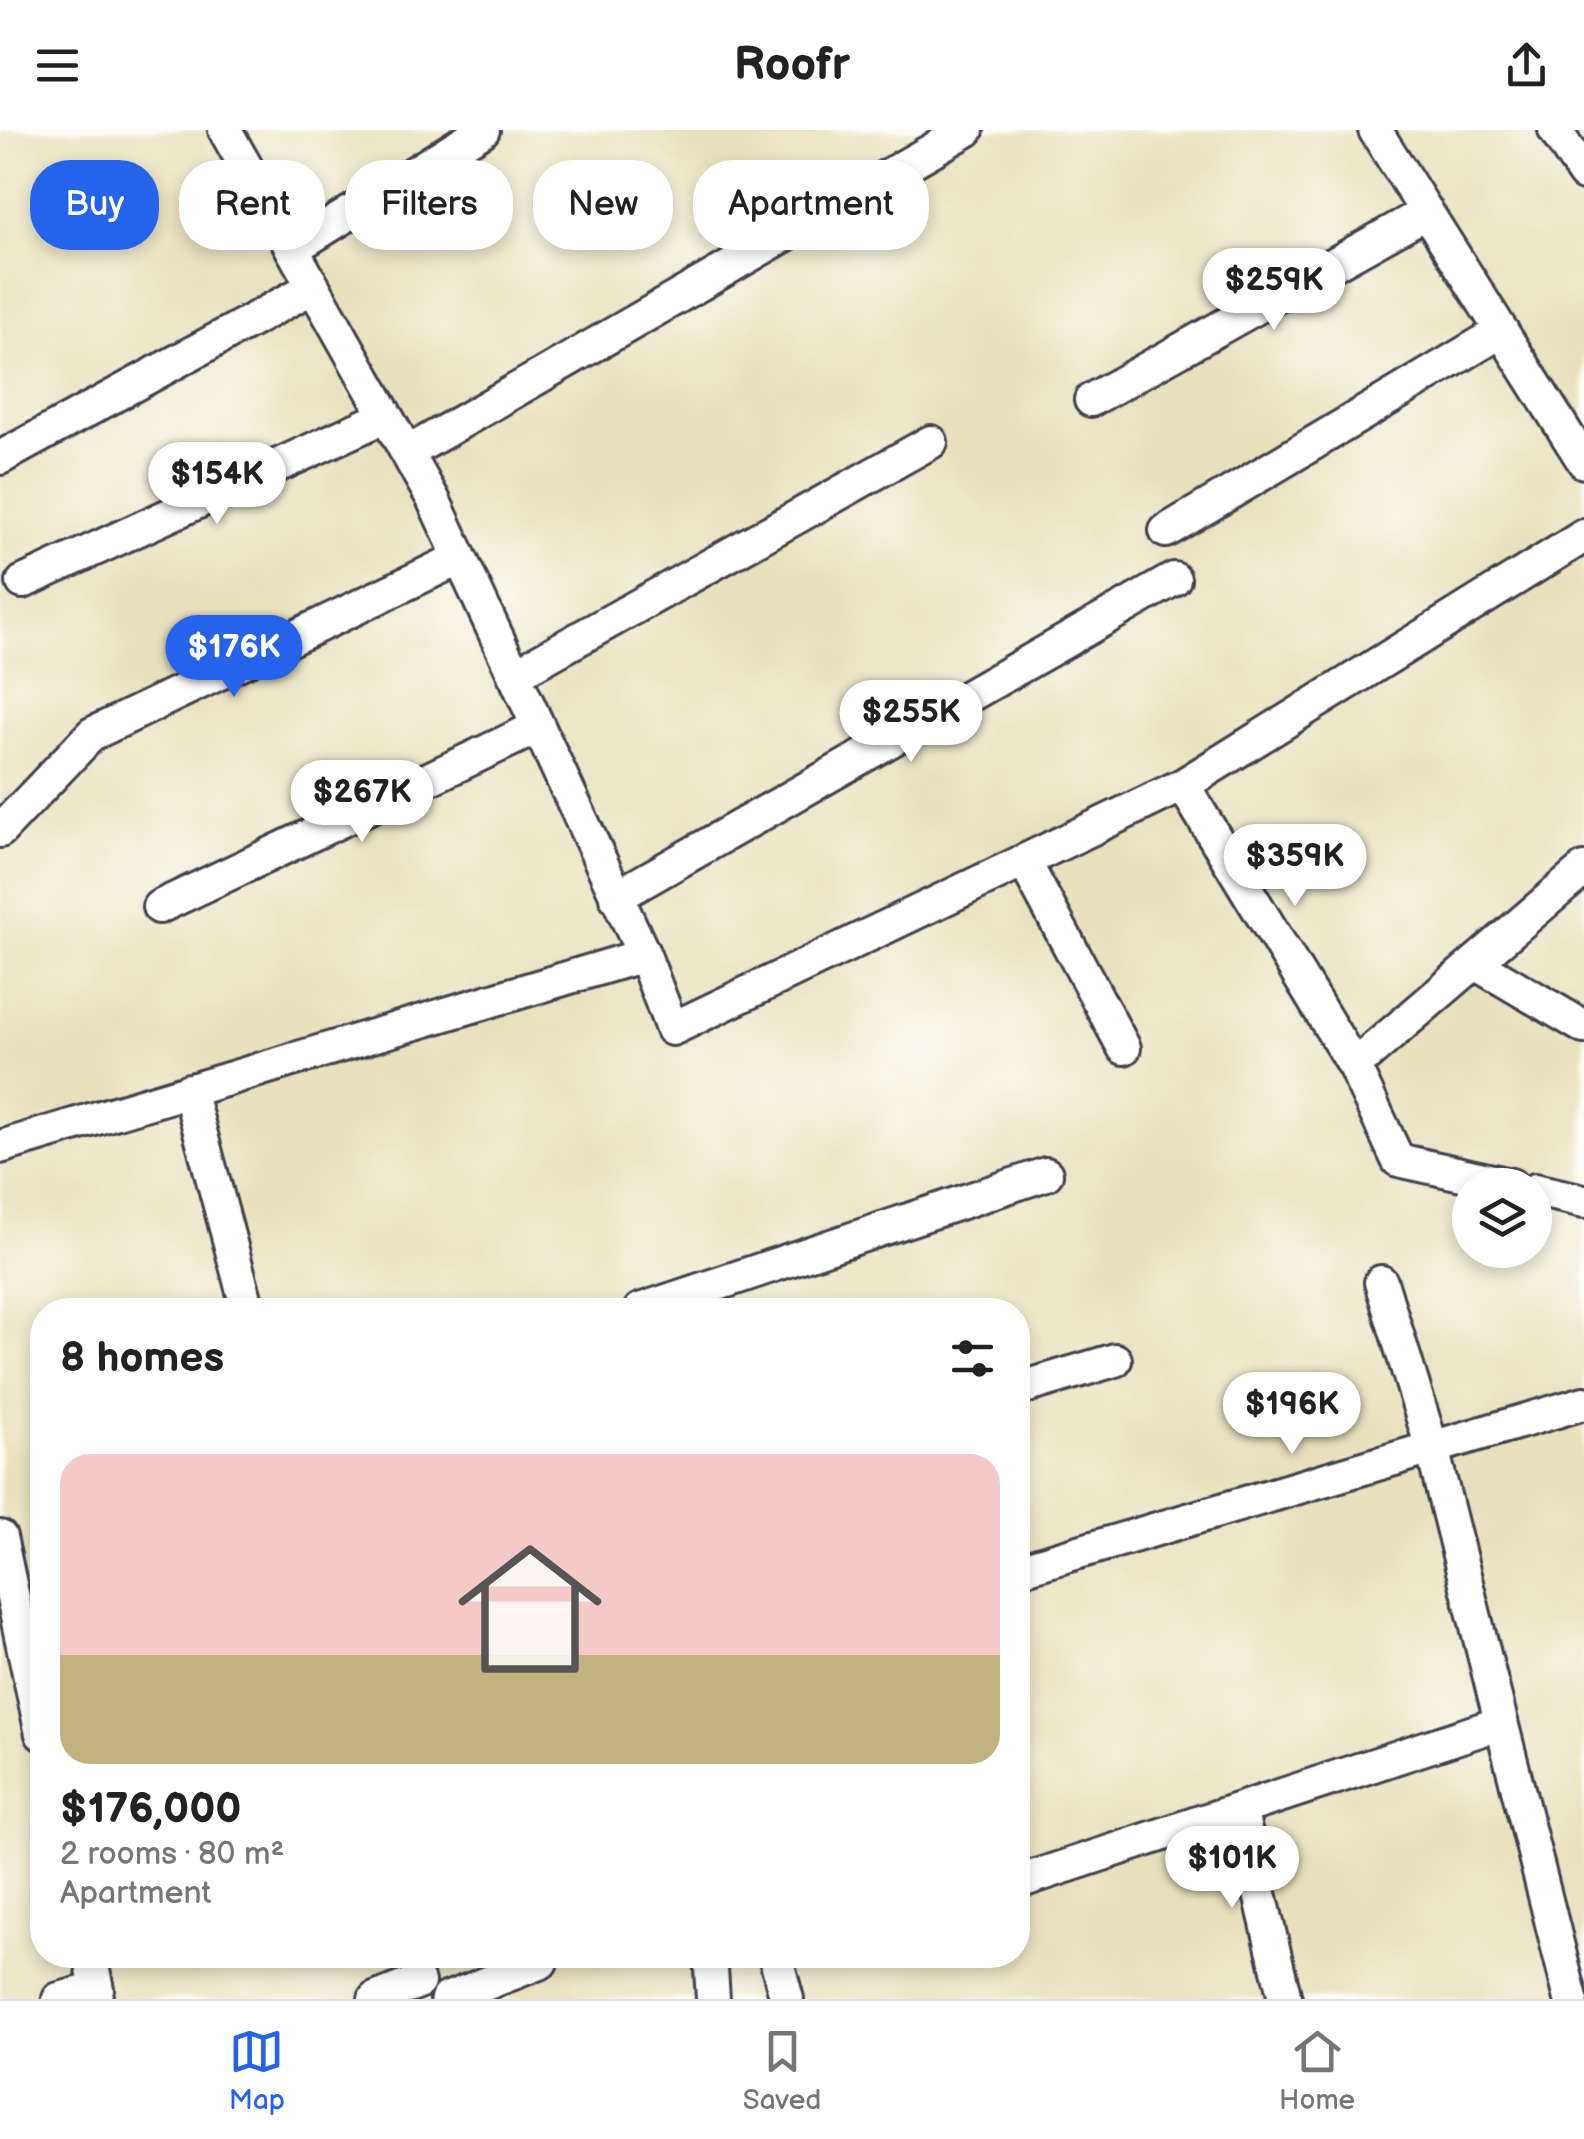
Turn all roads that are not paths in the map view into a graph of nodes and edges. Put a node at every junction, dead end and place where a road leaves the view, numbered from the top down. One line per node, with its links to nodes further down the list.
1 (225, 130): 6 (street)
2 (483, 130): 9 (street)
3 (967, 130): 16 (street)
4 (1375, 130): 8 (street)
5 (1556, 130): 7 (street)
6 (242, 160)
7 (1584, 174)
8 (1426, 212): 12 (street); 13 (street)
9 (325, 228)
10 (293, 250): 11 (street)
11 (313, 287): 14 (street); 17 (street)
12 (1502, 331): 18 (street); 19 (street)
13 (1092, 400)
14 (386, 416): 16 (street); 23 (street)
15 (931, 442): 24 (street)
16 (407, 453): 21 (street)
17 (0, 458)
18 (1584, 462)
19 (1166, 531)
20 (1584, 536): 26 (street)
21 (460, 558): 24 (street); 27 (street)
22 (1174, 579): 30 (street)
23 (23, 582)
24 (514, 675): 25 (street)
25 (538, 728): 30 (street); 31 (street)
26 (1183, 785): 28 (street); 36 (street)
27 (0, 830)
28 (1024, 861): 32 (street); 35 (street)
29 (1584, 869): 33 (street)
30 (616, 897): 32 (street)
31 (159, 907)
32 (644, 954): 37 (street)
33 (1475, 962): 34 (street); 36 (street)
34 (1584, 1027)
35 (1124, 1048)
36 (1354, 1066): 39 (street)
37 (189, 1090): 38 (street); 44 (street)
38 (0, 1147)
39 (1452, 1172)
40 (1046, 1174): 45 (street)
41 (1552, 1194): 42 (street)
42 (1584, 1201)
43 (1380, 1282): 49 (street)
44 (245, 1298)
45 (676, 1298)
46 (1115, 1360): 47 (street)
47 (1030, 1385)
48 (1584, 1403): 49 (street)
49 (1432, 1448): 51 (street); 53 (street)
50 (0, 1537): 52 (street)
51 (1030, 1566)
52 (30, 1678)
53 (1501, 1723): 54 (street); 65 (street)
54 (1240, 1809): 55 (street); 64 (street)
55 (1030, 1878)
56 (93, 1968): 60 (street)
57 (526, 1968): 62 (street)
58 (783, 1968): 63 (street)
59 (417, 1979): 61 (street)
60 (59, 1999)
61 (374, 1999)
62 (447, 1999)
63 (786, 1999)
64 (1285, 1999)
65 (1571, 1999)

